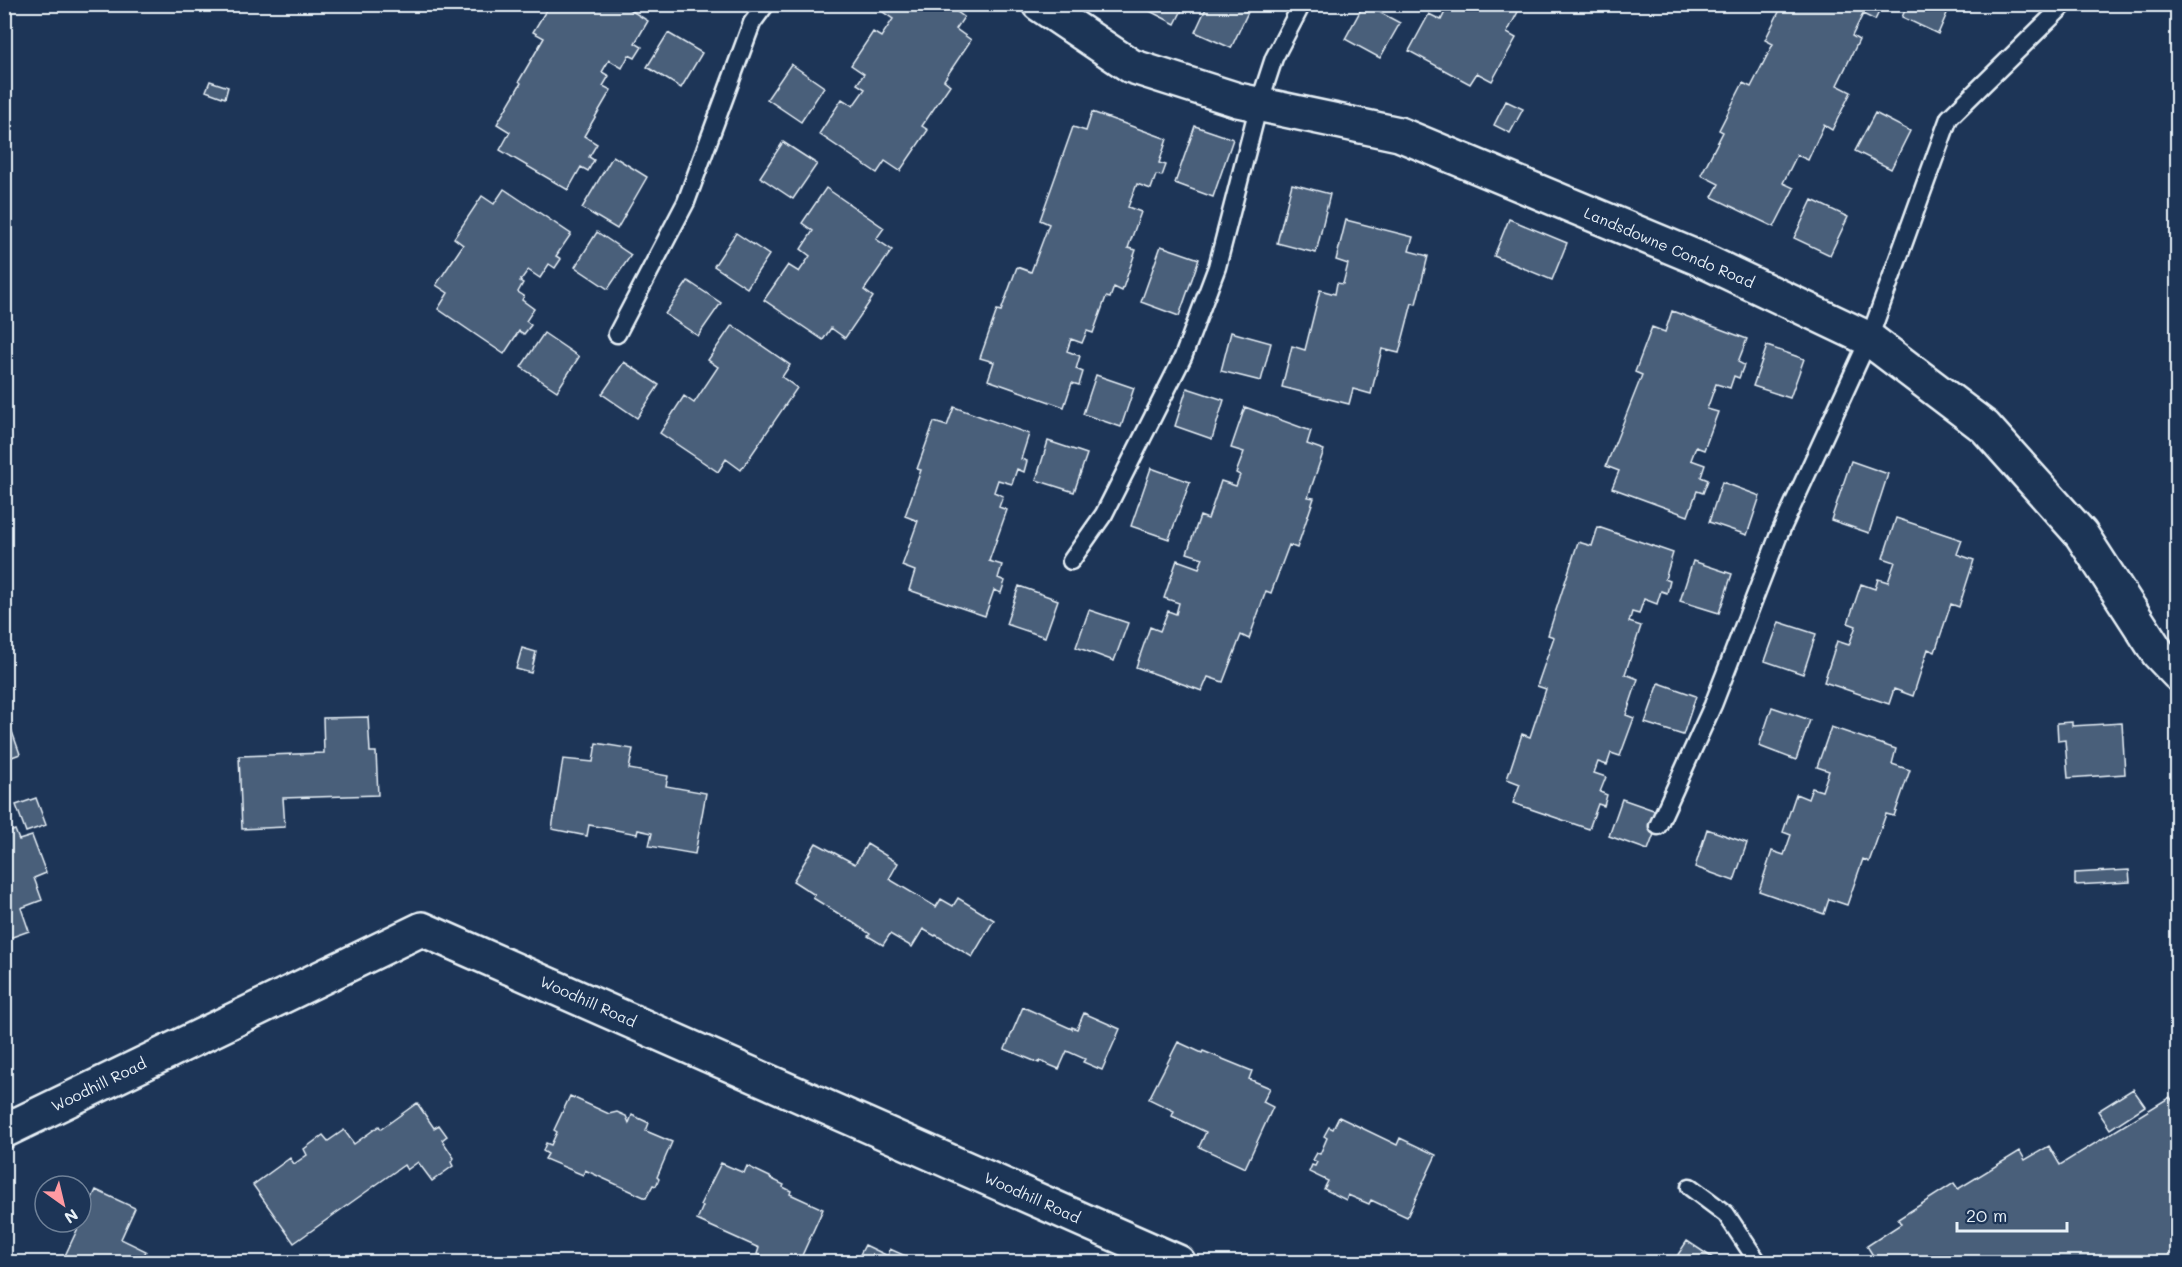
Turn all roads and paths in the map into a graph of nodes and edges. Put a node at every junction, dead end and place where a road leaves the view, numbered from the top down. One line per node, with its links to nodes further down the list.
1 (766, 4): 6 (lane)
2 (1039, 4): 5 (street, Landsdowne Condo Road)
3 (1302, 4): 5 (lane)
4 (2065, 4): 7 (lane)
5 (1259, 104): 7 (street, Landsdowne Condo Road); 8 (lane)
6 (617, 334)
7 (1869, 339): 9 (street, Landsdowne Condo Road); 10 (lane)
8 (1071, 561)
9 (2178, 674)
10 (1658, 826)
11 (4, 1131): 13 (street, Woodhill Road)
12 (1690, 1187): 14 (lane)
13 (1178, 1263)
14 (1758, 1263)

